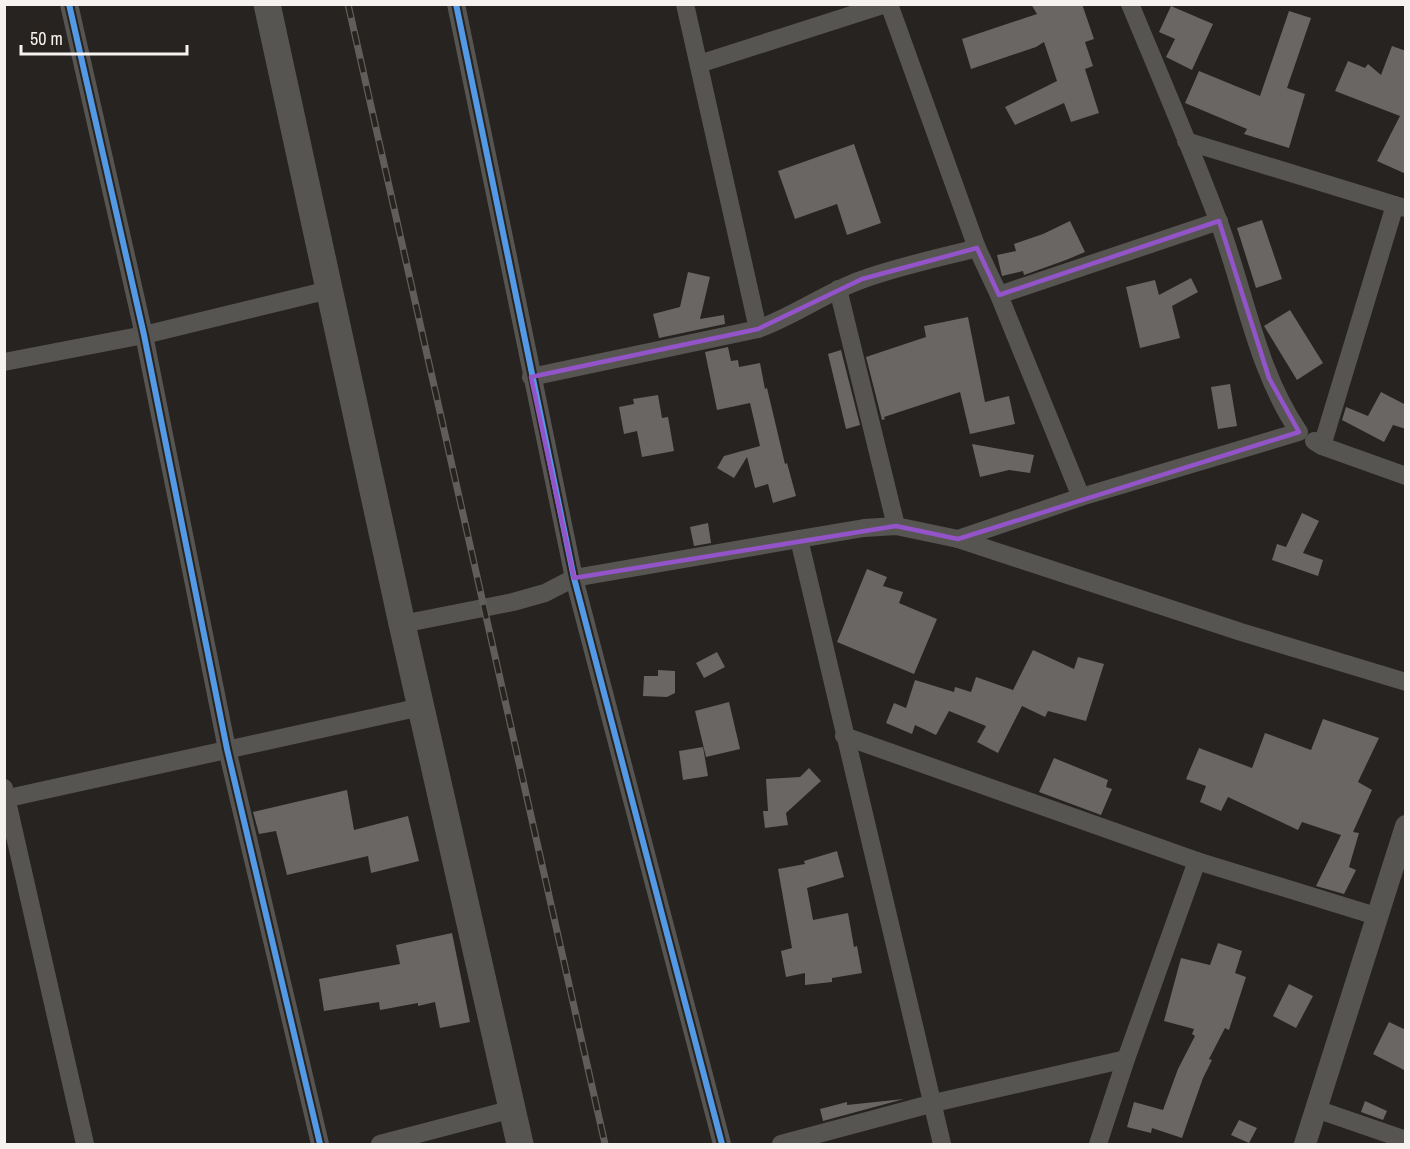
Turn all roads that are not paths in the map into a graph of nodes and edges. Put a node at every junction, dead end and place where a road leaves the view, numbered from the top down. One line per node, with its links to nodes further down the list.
1 (69, 4): 16 (street)
2 (267, 4): 12 (main road)
3 (456, 4): 18 (street)
4 (685, 4): 7 (street)
5 (887, 4): 7 (street); 11 (street)
6 (1131, 4): 8 (street)
7 (699, 64): 15 (street)
8 (1186, 141): 9 (street); 10 (street)
9 (1400, 207): 20 (street)
10 (1219, 221): 14 (street); 19 (street)
11 (976, 248): 13 (street); 14 (street)
12 (329, 290): 16 (street); 27 (main road)
13 (838, 290): 15 (street); 23 (street)
14 (999, 295): 22 (street)
15 (758, 329): 18 (street)
16 (144, 335): 17 (street); 31 (street)
17 (4, 362)
18 (531, 377): 26 (street)
19 (1299, 432): 20 (street); 22 (street)
20 (1322, 446): 21 (street)
21 (1406, 476)
22 (1081, 496): 25 (street)
23 (896, 526): 24 (street); 25 (street)
24 (799, 538): 26 (street); 30 (street)
25 (958, 539): 28 (street)
26 (574, 578): 27 (street); 45 (street)
27 (402, 624): 29 (main road)
28 (1406, 682)
29 (421, 707): 31 (street); 39 (main road)
30 (844, 736): 34 (street); 37 (street)
31 (227, 749): 32 (street); 42 (street)
32 (5, 795): 41 (street)
33 (1406, 826): 35 (street)
34 (1197, 861): 35 (street); 36 (street)
35 (1376, 916): 38 (street)
36 (1126, 1059): 37 (street); 48 (street)
37 (934, 1103): 46 (street); 47 (street)
38 (1316, 1108): 40 (street); 49 (street)
39 (513, 1109): 43 (street); 44 (main road)
40 (1406, 1140)
41 (85, 1144)
42 (320, 1144)
43 (380, 1144)
44 (520, 1144)
45 (722, 1144)
46 (781, 1144)
47 (942, 1144)
48 (1098, 1144)
49 (1305, 1144)

